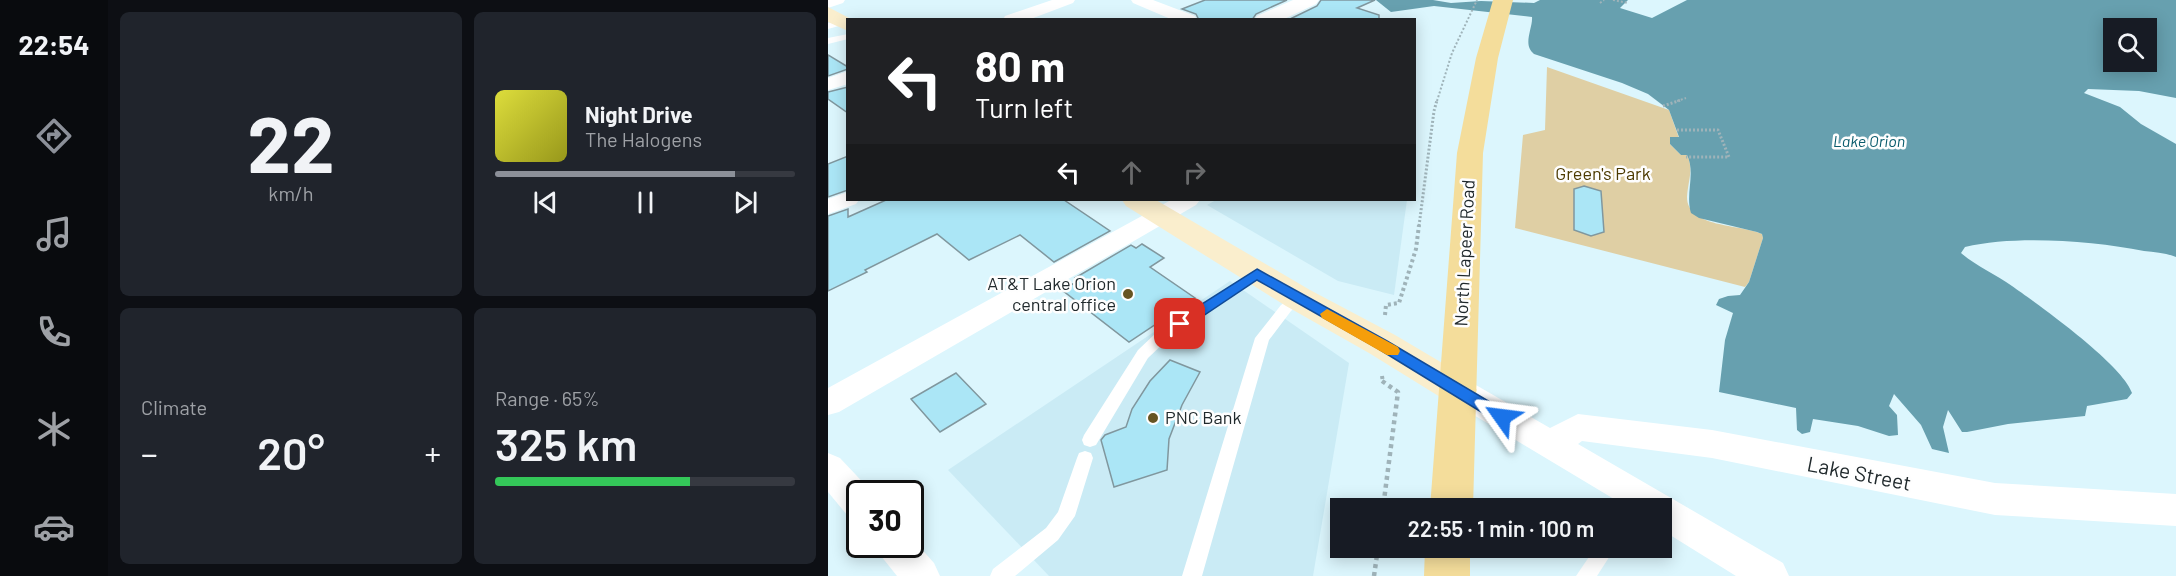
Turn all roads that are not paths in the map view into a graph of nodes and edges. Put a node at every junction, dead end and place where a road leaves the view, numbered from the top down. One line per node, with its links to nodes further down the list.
1 (837, 0): 5 (street)
2 (1067, 0): 7 (street)
3 (1139, 0): 8 (street)
4 (1309, 0): 9 (street)
5 (828, 3)
6 (1500, 10): 19 (main road, North Lapeer Road)
7 (1017, 18)
8 (1184, 18)
9 (1268, 18)
10 (839, 24): 11 (lane)
11 (828, 41)
12 (846, 78): 13 (street)
13 (828, 84)
14 (846, 200): 16 (street)
15 (1162, 205): 17 (main road); 20 (street)
16 (828, 207)
17 (1257, 274): 18 (main road); 21 (lane)
18 (1298, 298): 19 (main road); 35 (lane)
19 (1458, 390): 22 (street); 26 (main road, North Lapeer Road)
20 (828, 403)
21 (1090, 440)
22 (1549, 445): 27 (street); 28 (street, Lake Street)
23 (1085, 459): 34 (lane)
24 (828, 468): 25 (street)
25 (846, 488)
26 (1451, 498)
27 (1636, 498)
28 (2176, 510)
29 (1672, 519): 38 (street)
30 (906, 558): 33 (street)
31 (1448, 558): 36 (main road)
32 (1599, 558): 37 (lane)
33 (921, 576)
34 (1000, 576)
35 (1192, 576)
36 (1447, 576)
37 (1586, 576)
38 (1770, 576)

